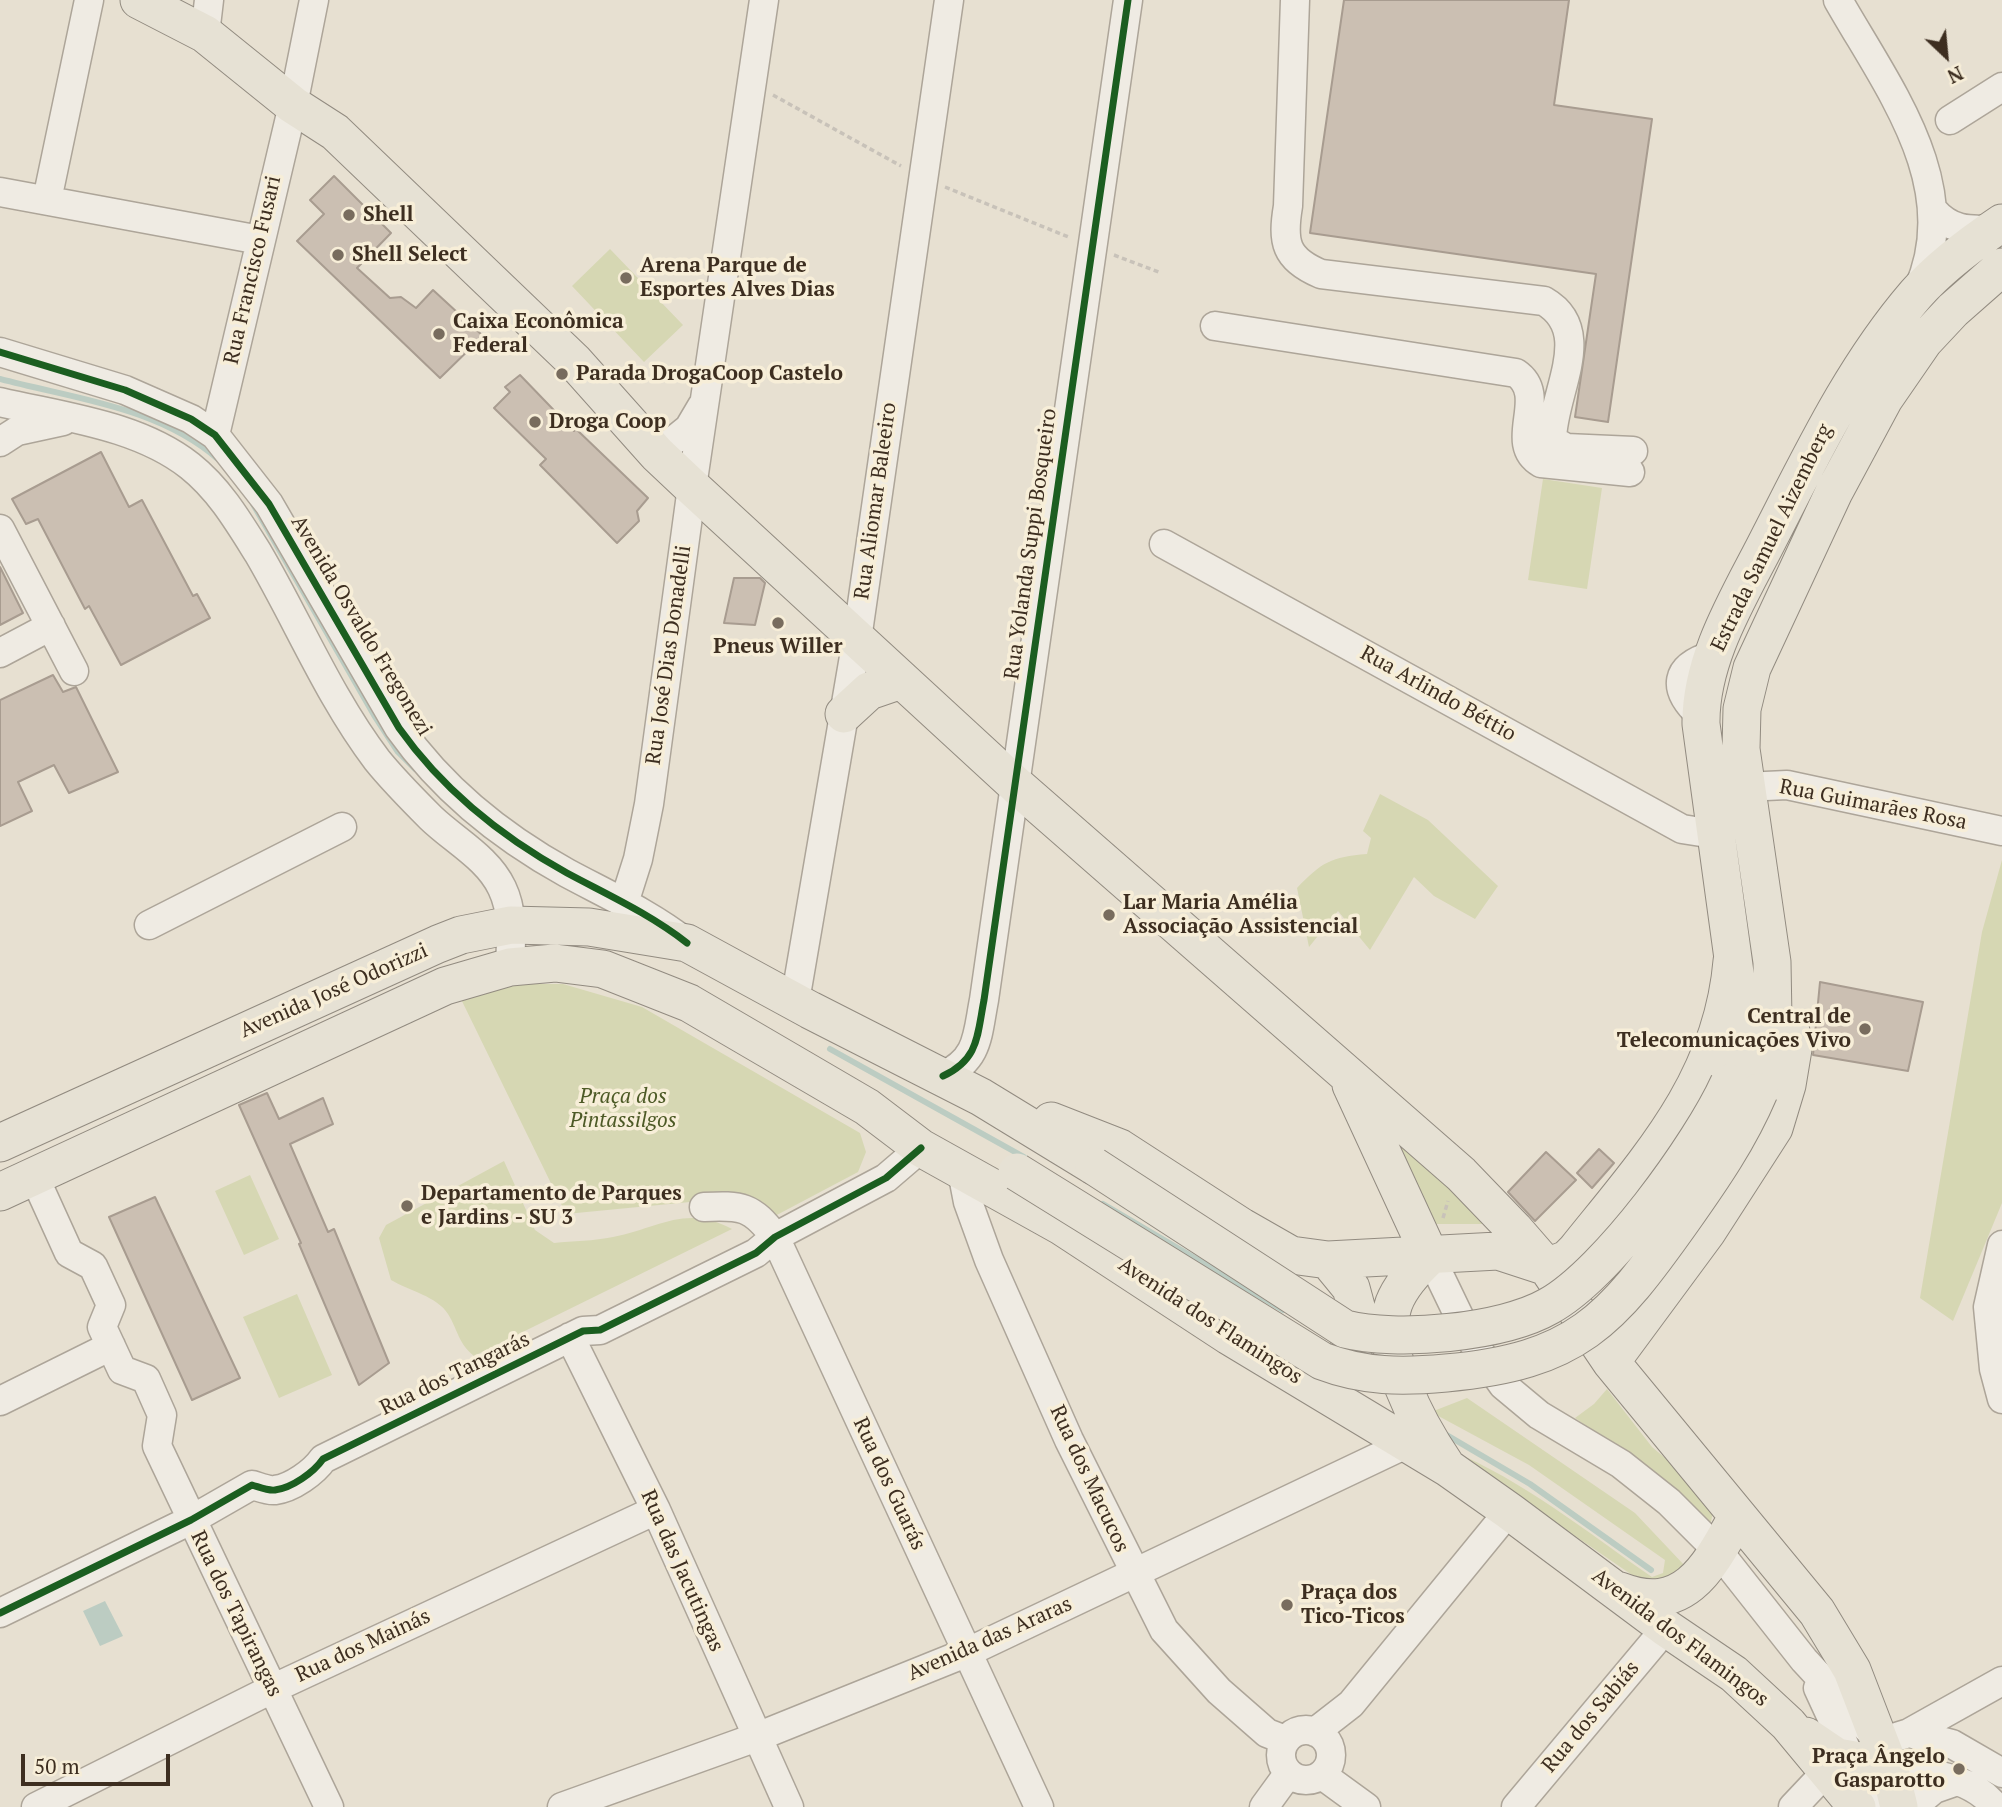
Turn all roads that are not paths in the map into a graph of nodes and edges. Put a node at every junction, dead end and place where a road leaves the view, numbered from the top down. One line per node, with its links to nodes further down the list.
1 (89, 0): 14 (street)
2 (139, 0): 9 (main road)
3 (314, 0): 11 (street, Rua Francisco Fusari)
4 (764, 0): 23 (street, Rua José Dias Donadelli)
5 (949, 0): 32 (street, Rua Aliomar Baleeiro)
6 (1128, 0): 37 (street, Rua Yolanda Suppi Bosqueiro)
7 (1295, 0): 20 (street)
8 (1838, 0): 15 (street)
9 (207, 17): 11 (main road)
10 (2002, 87): 12 (street)
11 (293, 105): 17 (street, Rua Francisco Fusari); 27 (main road)
12 (1950, 120)
13 (0, 192): 14 (street)
14 (47, 200): 17 (street)
15 (1933, 210): 16 (street); 19 (street)
16 (1998, 226): 19 (main road, Estrada Samuel Aizemberg)
17 (260, 240): 25 (street, Rua Francisco Fusari)
18 (2002, 267): 38 (main road, Estrada Samuel Aizemberg)
19 (1917, 293): 41 (main road, Estrada Samuel Aizemberg)
20 (1215, 326)
21 (0, 352): 25 (street, Avenida Osvaldo Fregonezi)
22 (0, 402): 24 (street)
23 (704, 404): 27 (street, Rua José Dias Donadelli); 28 (street, Rua José Dias Donadelli)
24 (73, 419): 26 (street); 44 (street)
25 (215, 436): 42 (street, Avenida Osvaldo Fregonezi)
26 (0, 442)
27 (657, 454): 28 (main road)
28 (692, 487): 32 (main road); 42 (street, Rua José Dias Donadelli)
29 (0, 528): 31 (street)
30 (1164, 544): 41 (street, Rua Arlindo Béttio)
31 (51, 626): 33 (street); 34 (street)
32 (857, 639): 35 (main road); 36 (street, Rua Aliomar Baleeiro)
33 (0, 653)
34 (74, 671)
35 (901, 680): 36 (main road); 37 (main road)
36 (844, 714): 49 (street, Rua Aliomar Baleeiro)
37 (1017, 786): 50 (main road); 51 (street, Rua Yolanda Suppi Bosqueiro)
38 (1744, 787): 40 (street, Rua Guimarães Rosa); 47 (main road, Estrada Samuel Aizemberg)
39 (342, 827): 43 (street)
40 (2002, 831)
41 (1714, 834): 46 (main road, Estrada Samuel Aizemberg)
42 (624, 903): 45 (street, Avenida Osvaldo Fregonezi)
43 (149, 925)
44 (511, 925): 45 (main road, Avenida José Odorizzi); 48 (street); 55 (main road, Avenida José Odorizzi)
45 (687, 943): 49 (main road, Avenida José Odorizzi)
46 (1732, 961): 52 (main road, Estrada Samuel Aizemberg); 64 (main road)
47 (1772, 962): 52 (main road, Estrada Samuel Aizemberg); 66 (main road)
48 (502, 968): 54 (main road, Avenida dos Flamingos); 58 (main road, Avenida José Odorizzi)
49 (795, 1001): 51 (main road, Avenida José Odorizzi)
50 (1340, 1066): 63 (main road); 64 (main road)
51 (943, 1076): 53 (main road, Avenida José Odorizzi)
52 (1744, 1087): 53 (main road, bridge); 54 (main road, bridge)
53 (981, 1097): 65 (main road)
54 (867, 1107): 56 (main road, Avenida dos Flamingos)
55 (0, 1143)
56 (921, 1148): 57 (main road, Avenida dos Flamingos); 61 (street, Rua dos Tangarás)
57 (962, 1171): 70 (main road, Avenida dos Flamingos); 80 (street, Rua dos Macucos)
58 (34, 1177): 59 (main road, Avenida José Odorizzi); 68 (street, Rua dos Tapirangas)
59 (0, 1192)
60 (704, 1207): 61 (street, Rua dos Guarás)
61 (775, 1237): 67 (street, Rua dos Tangarás); 84 (street, Rua dos Guarás)
62 (2002, 1245): 71 (street)
63 (1430, 1256): 64 (main road); 65 (main road); 74 (main road); 79 (street)
64 (1561, 1259): 66 (main road); 69 (main road)
65 (1328, 1260): 70 (main road)
66 (1634, 1331): 69 (main road)
67 (570, 1337): 75 (street, Rua das Jacutingas); 78 (street, Rua dos Tangarás)
68 (111, 1346): 72 (street); 78 (street, Rua dos Tapirangas)
69 (1611, 1362): 77 (main road)
70 (1279, 1366): 73 (main road, Avenida dos Flamingos)
71 (2002, 1399)
72 (0, 1401)
73 (1406, 1444): 74 (main road, Avenida dos Flamingos); 80 (street, Avenida das Araras)
74 (1448, 1468): 76 (main road, Avenida dos Flamingos)
75 (656, 1510): 86 (street, Rua dos Mainás); 88 (street, Rua das Jacutingas)
76 (1509, 1511): 81 (main road, Avenida dos Flamingos); 87 (street)
77 (1737, 1517): 79 (main road); 90 (main road)
78 (191, 1520): 82 (street, Rua dos Tangarás); 86 (street, Rua dos Tapirangas)
79 (1718, 1550): 81 (main road); 90 (street)
80 (1133, 1572): 84 (street, Avenida das Araras); 89 (street, Rua dos Macucos)
81 (1616, 1589): 83 (main road, Avenida dos Flamingos)
82 (0, 1613)
83 (1667, 1628): 90 (main road, Avenida dos Flamingos); 102 (street, Rua dos Sabiás)
84 (968, 1652): 88 (street, Avenida das Araras); 99 (street, Rua dos Guarás)
85 (2002, 1681): 90 (street)
86 (272, 1689): 95 (street, Rua dos Mainás); 96 (street, Rua dos Tapirangas)
87 (1315, 1732): 89 (street); 93 (street)
88 (757, 1737): 97 (street, Avenida das Araras); 98 (street, Rua das Jacutingas)
89 (1285, 1740): 92 (street)
90 (1871, 1755): 91 (street); 94 (street); 103 (street); 104 (main road); 105 (street); 106 (main road)
91 (2002, 1773)
92 (1288, 1774): 93 (street); 100 (street)
93 (1322, 1775): 101 (street)
94 (1954, 1782): 107 (street); 108 (street)
95 (36, 1807)
96 (329, 1807)
97 (562, 1807)
98 (789, 1807)
99 (1039, 1807)
100 (1264, 1807)
101 (1366, 1807)
102 (1516, 1807)
103 (1793, 1807)
104 (1857, 1807)
105 (1873, 1807)
106 (1899, 1807)
107 (1913, 1807)
108 (1995, 1807)

